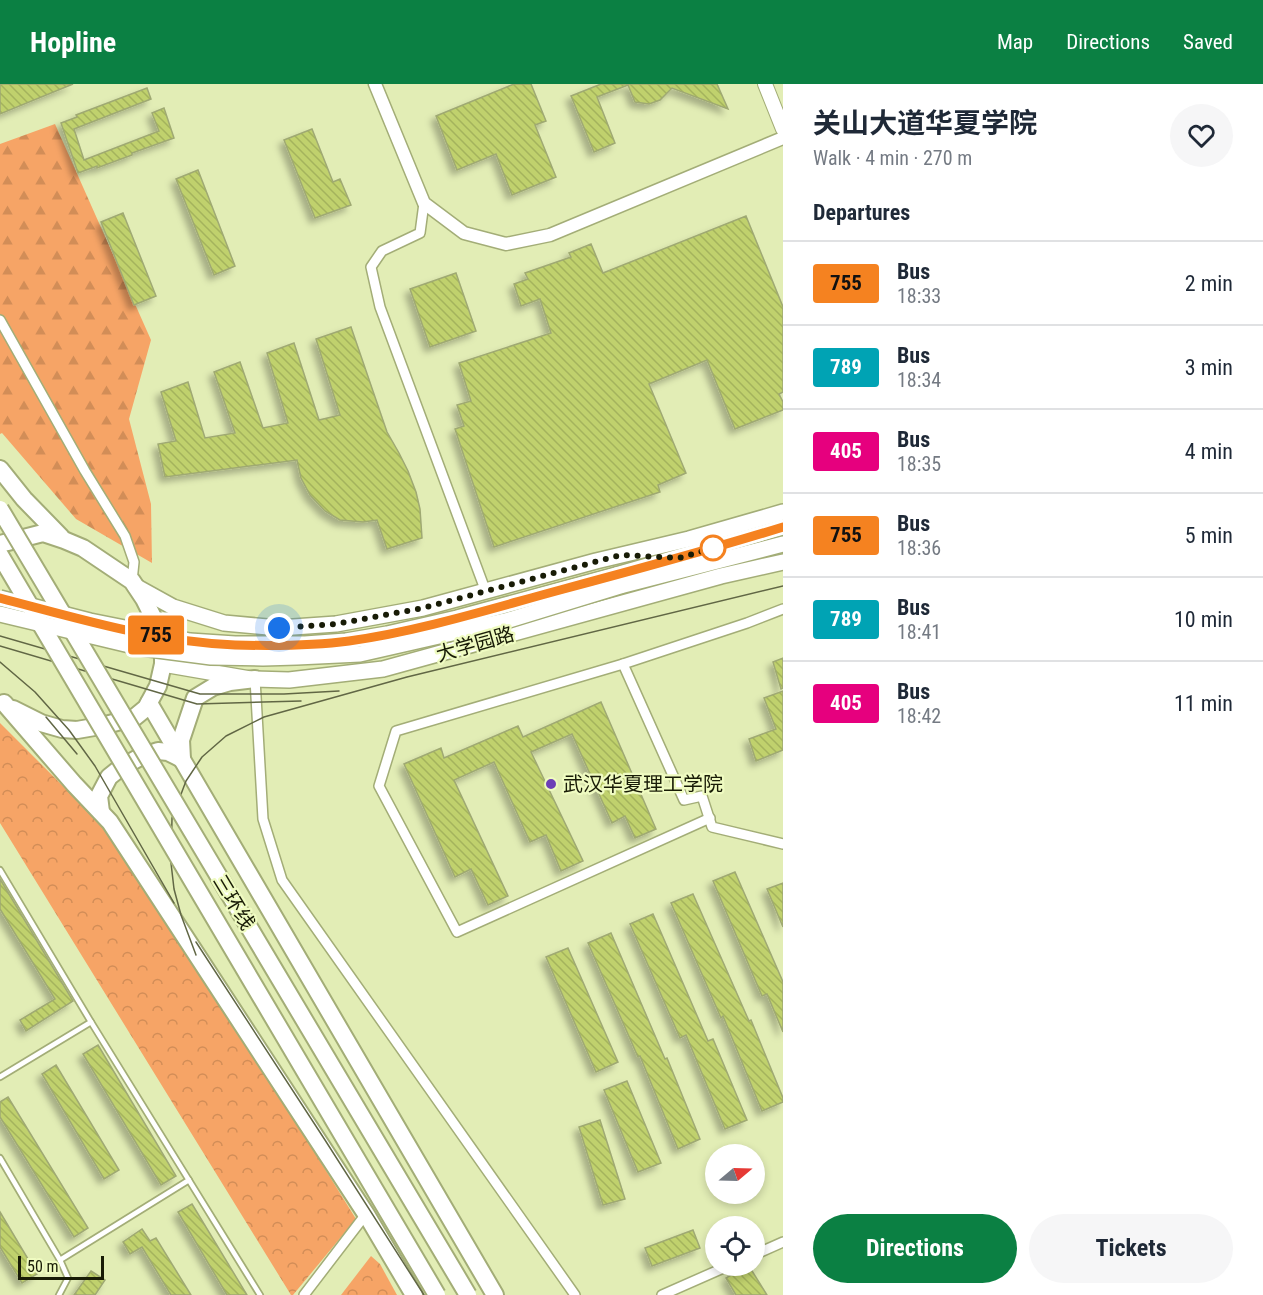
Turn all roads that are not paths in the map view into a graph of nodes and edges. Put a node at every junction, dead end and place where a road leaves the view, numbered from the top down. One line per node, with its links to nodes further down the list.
1 (375, 84): 5 (street)
2 (765, 84): 3 (main road)
3 (783, 129)
4 (783, 138): 5 (street)
5 (424, 203): 21 (street)
6 (0, 320): 20 (street)
7 (0, 469): 11 (highway)
8 (0, 509): 49 (highway, 三环线, bridge)
9 (783, 512): 15 (main road)
10 (783, 527): 17 (main road)
11 (64, 540): 12 (highway); 20 (highway)
12 (0, 544)
13 (783, 544): 17 (main road)
14 (0, 555): 48 (highway, 三环线, bridge)
15 (621, 555): 17 (main road); 21 (main road)
16 (783, 562): 18 (main road, 大学园路)
17 (679, 564): 18 (main road); 19 (main road)
18 (720, 576): 27 (main road, 大学园路)
19 (618, 580): 22 (main road, 大学园路, bridge); 24 (main road, bridge)
20 (133, 583): 21 (main road); 26 (highway)
21 (486, 592)
22 (0, 598)
23 (783, 609): 25 (street)
24 (0, 614)
25 (623, 663): 32 (street); 32 (street)
26 (163, 664): 27 (main road, 大学园路); 29 (highway)
27 (255, 679): 30 (highway); 51 (street)
28 (2, 701): 29 (highway); 31 (highway)
29 (149, 703): 30 (highway)
30 (182, 759): 31 (highway); 50 (highway)
31 (101, 812): 39 (highway)
32 (710, 818): 33 (street)
33 (783, 844)
34 (0, 870): 35 (lane)
35 (91, 1022): 36 (lane); 38 (lane)
36 (0, 1077)
37 (0, 1158): 42 (lane)
38 (189, 1180): 42 (lane); 45 (lane)
39 (366, 1214): 46 (street); 47 (highway)
40 (783, 1242): 41 (street)
41 (765, 1250)
42 (60, 1260): 44 (lane)
43 (705, 1276): 52 (street)
44 (58, 1295)
45 (260, 1295)
46 (304, 1295)
47 (414, 1295)
48 (437, 1295)
49 (468, 1295)
50 (495, 1295)
51 (575, 1295)
52 (662, 1295)

